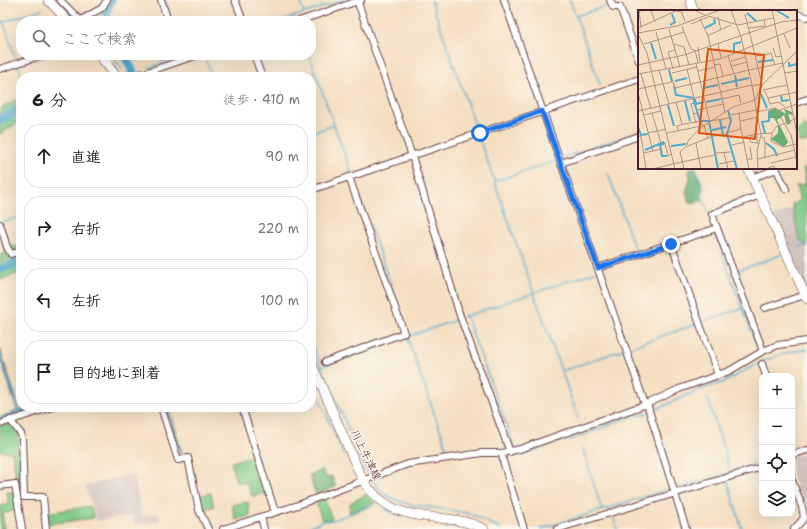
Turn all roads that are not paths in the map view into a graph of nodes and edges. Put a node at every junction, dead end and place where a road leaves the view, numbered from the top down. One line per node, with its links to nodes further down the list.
1 (48, 0): 12 (main road)
2 (60, 0): 13 (street)
3 (107, 0): 14 (street)
4 (161, 0): 15 (street)
5 (235, 0): 16 (street)
6 (359, 0): 17 (street); 33 (street)
7 (504, 0): 31 (street)
8 (610, 0): 19 (street)
9 (690, 0): 10 (main road)
10 (694, 10)
11 (797, 14): 18 (street)
12 (63, 16)
13 (74, 16)
14 (88, 16)
15 (166, 16)
16 (240, 16)
17 (313, 16)
18 (807, 17)
19 (638, 58)
20 (28, 60): 24 (street)
21 (103, 60): 25 (main road)
22 (176, 60): 26 (street)
23 (256, 60): 27 (street)
24 (0, 69)
25 (114, 72)
26 (145, 72)
27 (260, 72)
28 (638, 78): 31 (street)
29 (807, 99): 30 (street)
30 (797, 103)
31 (542, 111): 33 (street); 34 (street)
32 (638, 136): 34 (street)
33 (412, 156): 37 (street); 63 (street)
34 (561, 163): 46 (street)
35 (748, 169): 38 (main road)
36 (777, 169): 38 (street); 40 (street)
37 (349, 178): 39 (street); 51 (street)
38 (752, 178): 41 (main road)
39 (316, 188)
40 (786, 189)
41 (760, 195): 43 (street); 47 (main road)
42 (0, 224): 45 (street)
43 (717, 228): 44 (street); 50 (street)
44 (671, 244): 46 (street); 55 (street)
45 (16, 252)
46 (598, 268): 56 (street)
47 (806, 297): 48 (street)
48 (765, 308)
49 (807, 341): 50 (street)
50 (763, 351): 55 (street)
51 (325, 362)
52 (762, 364): 54 (street)
53 (316, 373): 67 (main road, 川上牛津線)
54 (765, 373)
55 (718, 375): 56 (street)
56 (648, 408): 63 (street); 70 (street)
57 (36, 412): 60 (street)
58 (164, 412): 76 (street)
59 (244, 412): 71 (street)
60 (10, 420): 61 (street); 75 (street)
61 (0, 424)
62 (807, 450): 65 (street)
63 (510, 452): 64 (street)
64 (502, 453): 67 (street); 79 (street)
65 (795, 454)
66 (759, 467): 70 (street)
67 (365, 480): 71 (street); 73 (main road, 川上牛津線)
68 (0, 486): 74 (street)
69 (795, 488): 82 (street)
70 (674, 493): 80 (street); 81 (street)
71 (275, 512): 72 (street)
72 (261, 517): 77 (street); 78 (street)
73 (480, 528)
74 (22, 529)
75 (46, 529)
76 (208, 529)
77 (224, 529)
78 (264, 529)
79 (524, 529)
80 (557, 529)
81 (686, 529)
82 (794, 529)

